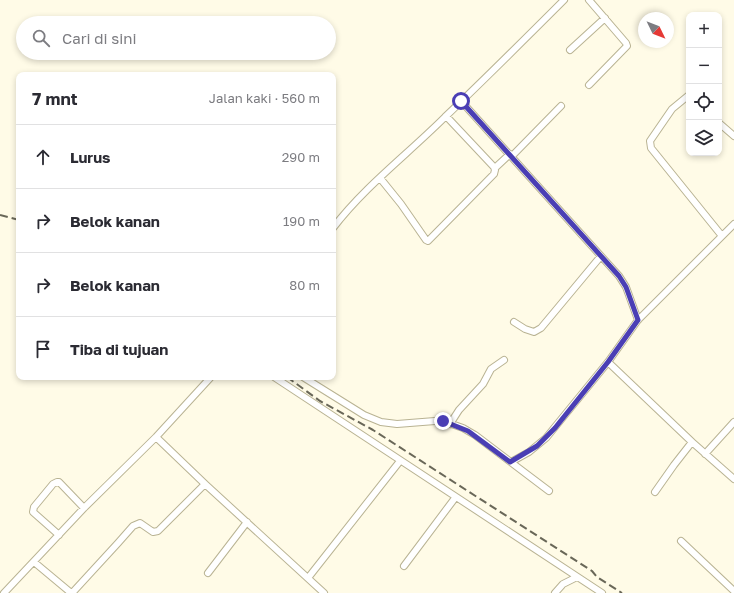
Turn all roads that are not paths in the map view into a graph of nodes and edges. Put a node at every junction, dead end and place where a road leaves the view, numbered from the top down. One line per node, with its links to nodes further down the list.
1 (564, 0): 7 (street)
2 (589, 0): 3 (street)
3 (605, 18): 4 (street); 5 (street)
4 (570, 50)
5 (589, 85)
6 (686, 98): 19 (street)
7 (461, 101): 9 (street); 12 (street)
8 (561, 106): 12 (street)
9 (446, 116): 13 (street); 14 (street)
10 (722, 126): 11 (street)
11 (734, 136)
12 (511, 155): 13 (street); 20 (street)
13 (494, 167): 14 (street)
14 (380, 178): 16 (street)
15 (336, 219): 16 (street)
16 (338, 221): 17 (street)
17 (336, 224)
18 (734, 224): 19 (street)
19 (722, 236): 21 (street)
20 (601, 256): 21 (street); 22 (street)
21 (638, 320): 24 (street)
22 (514, 322)
23 (504, 360): 29 (street)
24 (608, 362): 31 (street); 34 (street)
25 (208, 380): 30 (street)
26 (278, 380): 33 (street)
27 (308, 380): 29 (street)
28 (734, 422): 32 (street)
29 (450, 424): 34 (street)
30 (156, 437): 36 (street); 40 (street)
31 (692, 442): 32 (street); 38 (street)
32 (705, 454): 35 (street)
33 (400, 461): 39 (street); 48 (street)
34 (510, 462): 37 (street)
35 (734, 479)
36 (205, 484): 41 (street); 50 (street)
37 (549, 491)
38 (655, 492)
39 (455, 498): 45 (street); 47 (street)
40 (84, 508): 42 (street); 42 (street)
41 (247, 522): 46 (street); 48 (street)
42 (58, 535): 44 (street)
43 (681, 541): 49 (street)
44 (34, 562): 50 (street); 51 (street)
45 (404, 566)
46 (208, 573)
47 (578, 577): 53 (street); 54 (street)
48 (308, 578): 52 (street)
49 (734, 591)
50 (75, 592)
51 (4, 593)
52 (324, 593)
53 (555, 593)
54 (602, 593)

